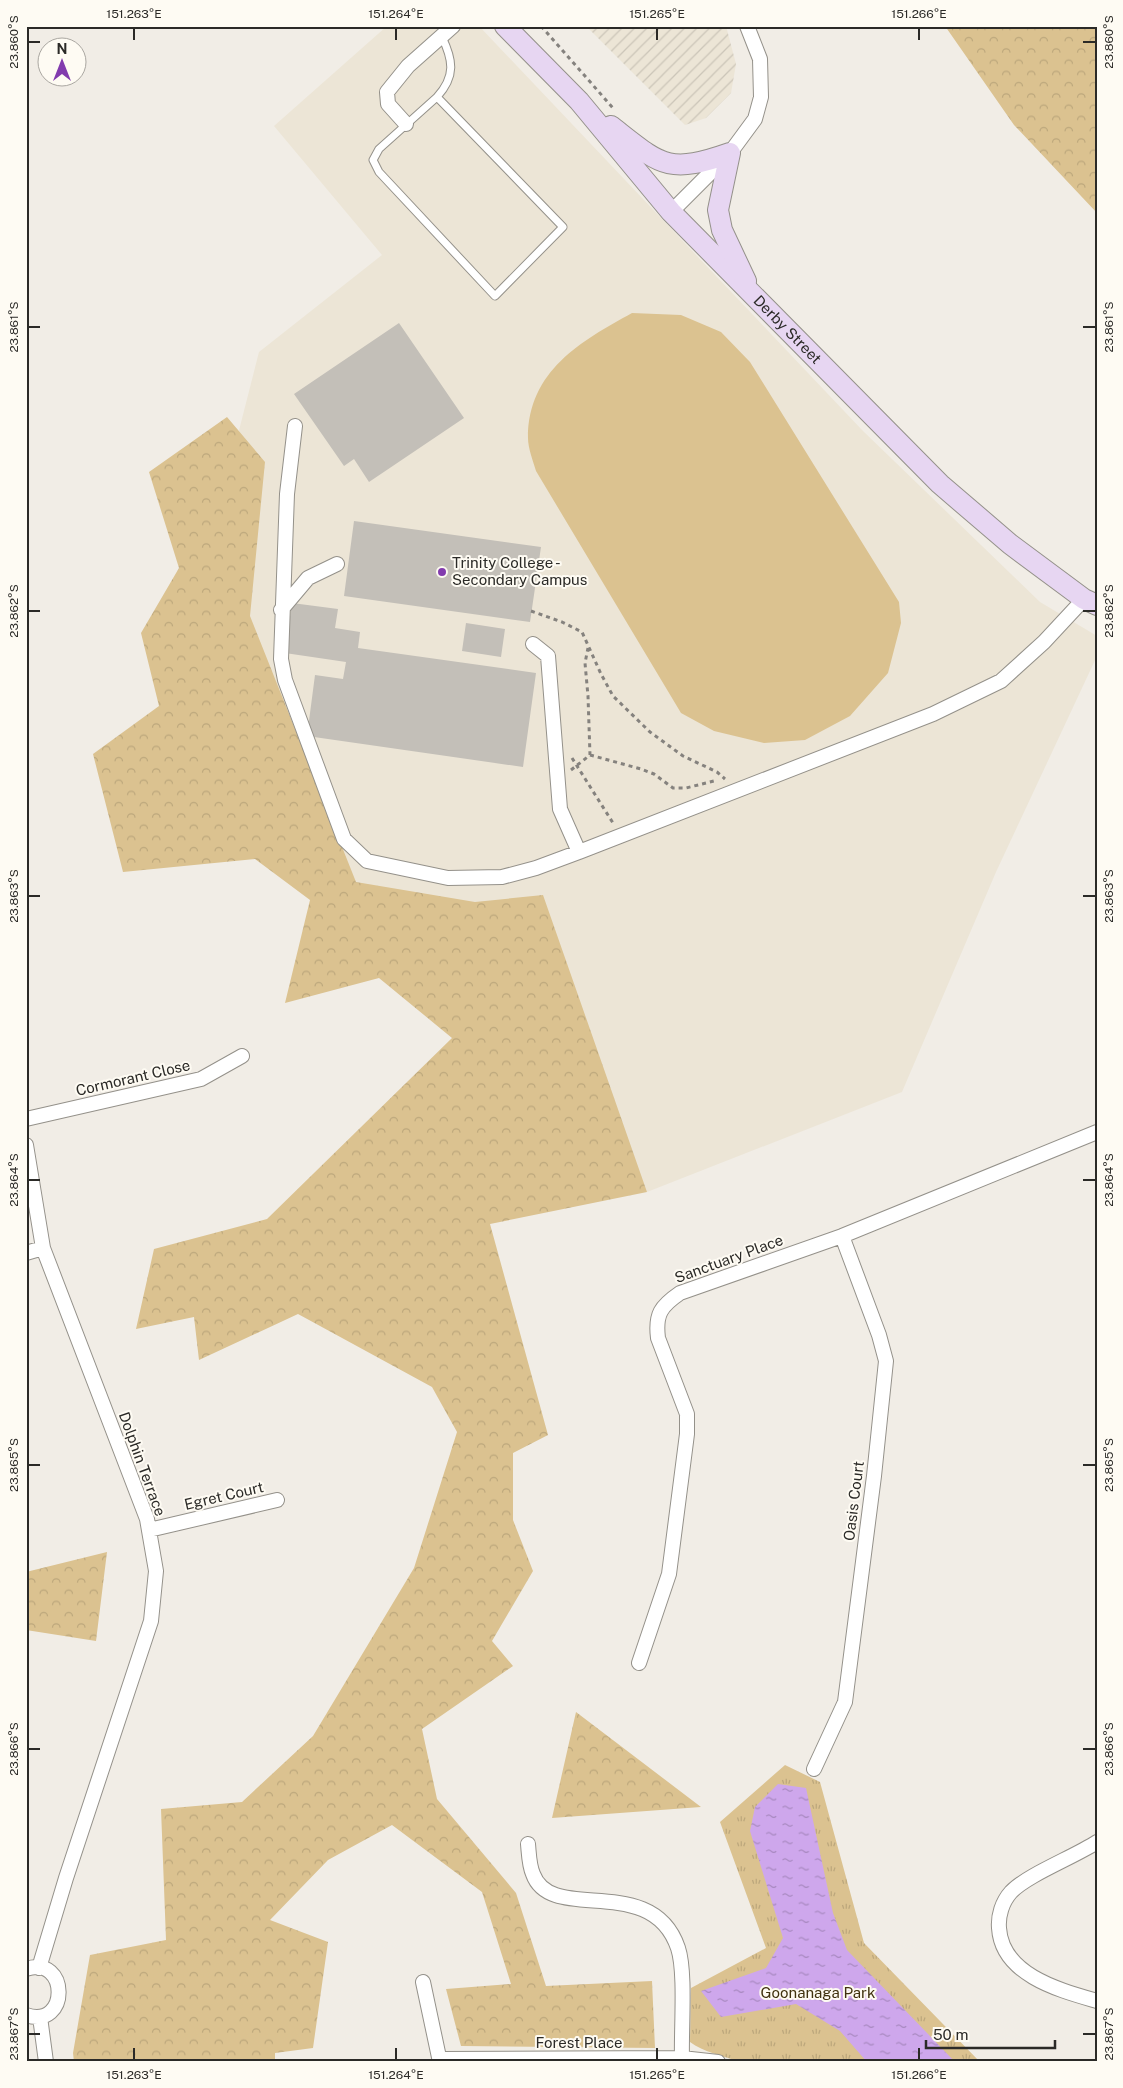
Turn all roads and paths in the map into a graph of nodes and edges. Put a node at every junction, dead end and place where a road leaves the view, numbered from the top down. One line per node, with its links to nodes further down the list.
1 (453, 26): 5 (street)
2 (505, 26): 7 (main road, Derby Street)
3 (541, 26): 8 (path)
4 (747, 26): 10 (street)
5 (442, 36): 6 (lane); 9 (street)
6 (437, 97): 9 (lane); 9 (lane)
7 (579, 101): 10 (main road); 11 (main road, Derby Street)
8 (620, 115)
9 (406, 124)
10 (730, 153): 11 (street); 12 (main road)
11 (671, 212): 12 (main road, Derby Street)
12 (753, 296): 15 (main road, Derby Street)
13 (294, 426): 16 (street)
14 (337, 564): 16 (street)
15 (1090, 602): 24 (street)
16 (281, 610): 26 (street)
17 (531, 611): 19 (path)
18 (533, 644): 26 (street)
19 (588, 648): 21 (path); 23 (path)
20 (568, 750): 25 (path)
21 (590, 755): 22 (path); 23 (path)
22 (570, 771)
23 (724, 778): 24 (path)
24 (738, 791): 25 (street)
25 (621, 836): 26 (street)
26 (578, 852)
27 (242, 1056): 28 (street, Cormorant Close)
28 (26, 1119)
29 (1097, 1132): 31 (street, Sanctuary Place)
30 (26, 1145): 32 (street, Dolphin Terrace)
31 (842, 1236): 36 (street, Sanctuary Place); 37 (street, Oasis Court)
32 (43, 1248): 33 (street); 35 (street, Dolphin Terrace)
33 (26, 1253)
34 (277, 1500): 35 (street, Egret Court)
35 (148, 1530): 40 (street, Dolphin Terrace)
36 (639, 1663)
37 (814, 1769)
38 (1097, 1842): 42 (street)
39 (528, 1844): 44 (street)
40 (33, 1968): 43 (street)
41 (423, 1982): 45 (street, Forest Place)
42 (1097, 2001)
43 (33, 2016): 47 (street)
44 (682, 2058): 46 (street, Forest Place); 48 (street, Forest Place)
45 (440, 2061): 46 (street, Forest Place)
46 (608, 2061)
47 (46, 2062)
48 (718, 2062)

